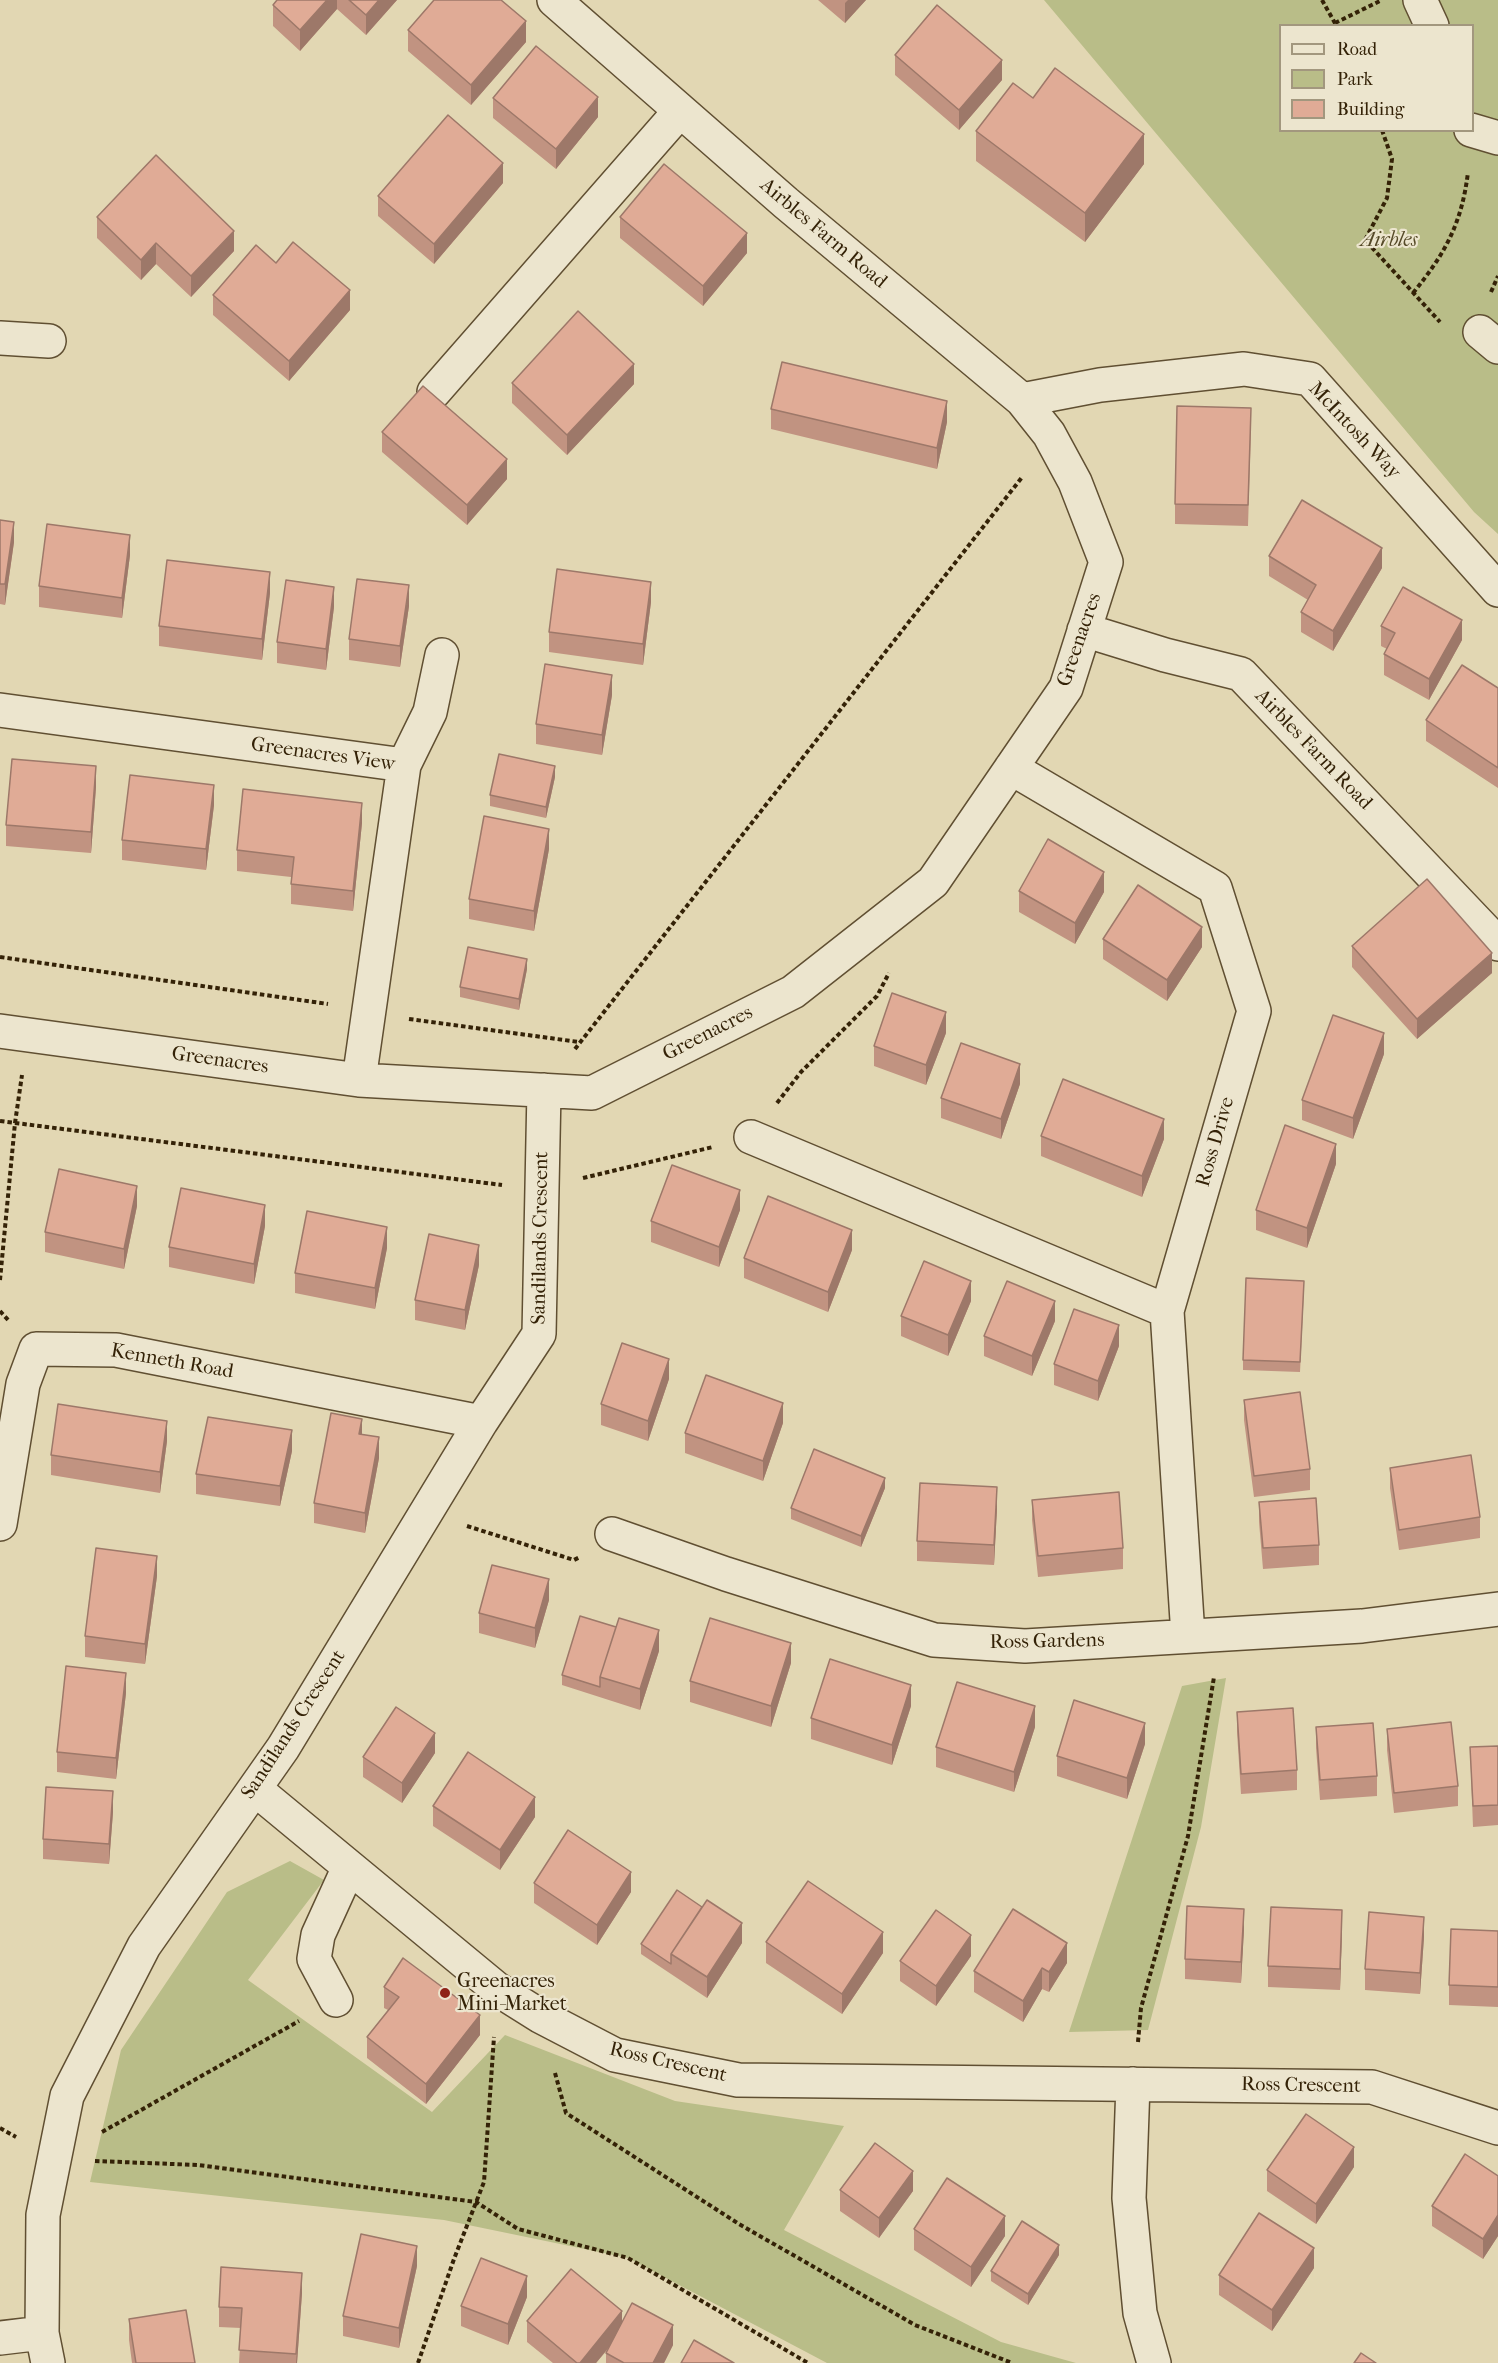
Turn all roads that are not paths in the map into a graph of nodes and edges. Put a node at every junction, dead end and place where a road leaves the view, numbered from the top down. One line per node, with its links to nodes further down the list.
1 (554, 0): 4 (street, Airbles Farm Road)
2 (1420, 0): 3 (street)
3 (1431, 24)
4 (680, 111): 7 (street); 8 (street, Airbles Farm Road)
5 (0, 338): 6 (street)
6 (50, 341)
7 (434, 392)
8 (1022, 400): 9 (street, Airbles Farm Road); 10 (street, McIntosh Way)
9 (1074, 482): 11 (street, Greenacres)
10 (1498, 590)
11 (1084, 630): 15 (street, Greenacres); 16 (street, Airbles Farm Road)
12 (442, 655): 14 (street)
13 (0, 710): 14 (street, Greenacres View)
14 (404, 765): 18 (street, Greenacres View)
15 (1011, 768): 19 (street, Greenacres); 21 (street, Ross Drive)
16 (1498, 944)
17 (14, 1033): 18 (street, Greenacres)
18 (359, 1080): 19 (street, Greenacres)
19 (544, 1090): 22 (street, Sandilands Crescent)
20 (751, 1137): 21 (street)
21 (1167, 1311): 26 (street, Ross Drive)
22 (481, 1422): 23 (street, Kenneth Road); 27 (street, Sandilands Crescent)
23 (0, 1524)
24 (612, 1534): 26 (street, Ross Gardens)
25 (1498, 1609): 26 (street, Ross Gardens)
26 (1204, 1635)
27 (255, 1789): 28 (street, Ross Crescent); 33 (street, Sandilands Crescent)
28 (349, 1867): 29 (street); 30 (street, Ross Crescent)
29 (336, 2000)
30 (1133, 2084): 31 (street, Ross Crescent); 34 (street)
31 (1498, 2128)
32 (0, 2338): 33 (street)
33 (45, 2348)
34 (1154, 2363)

